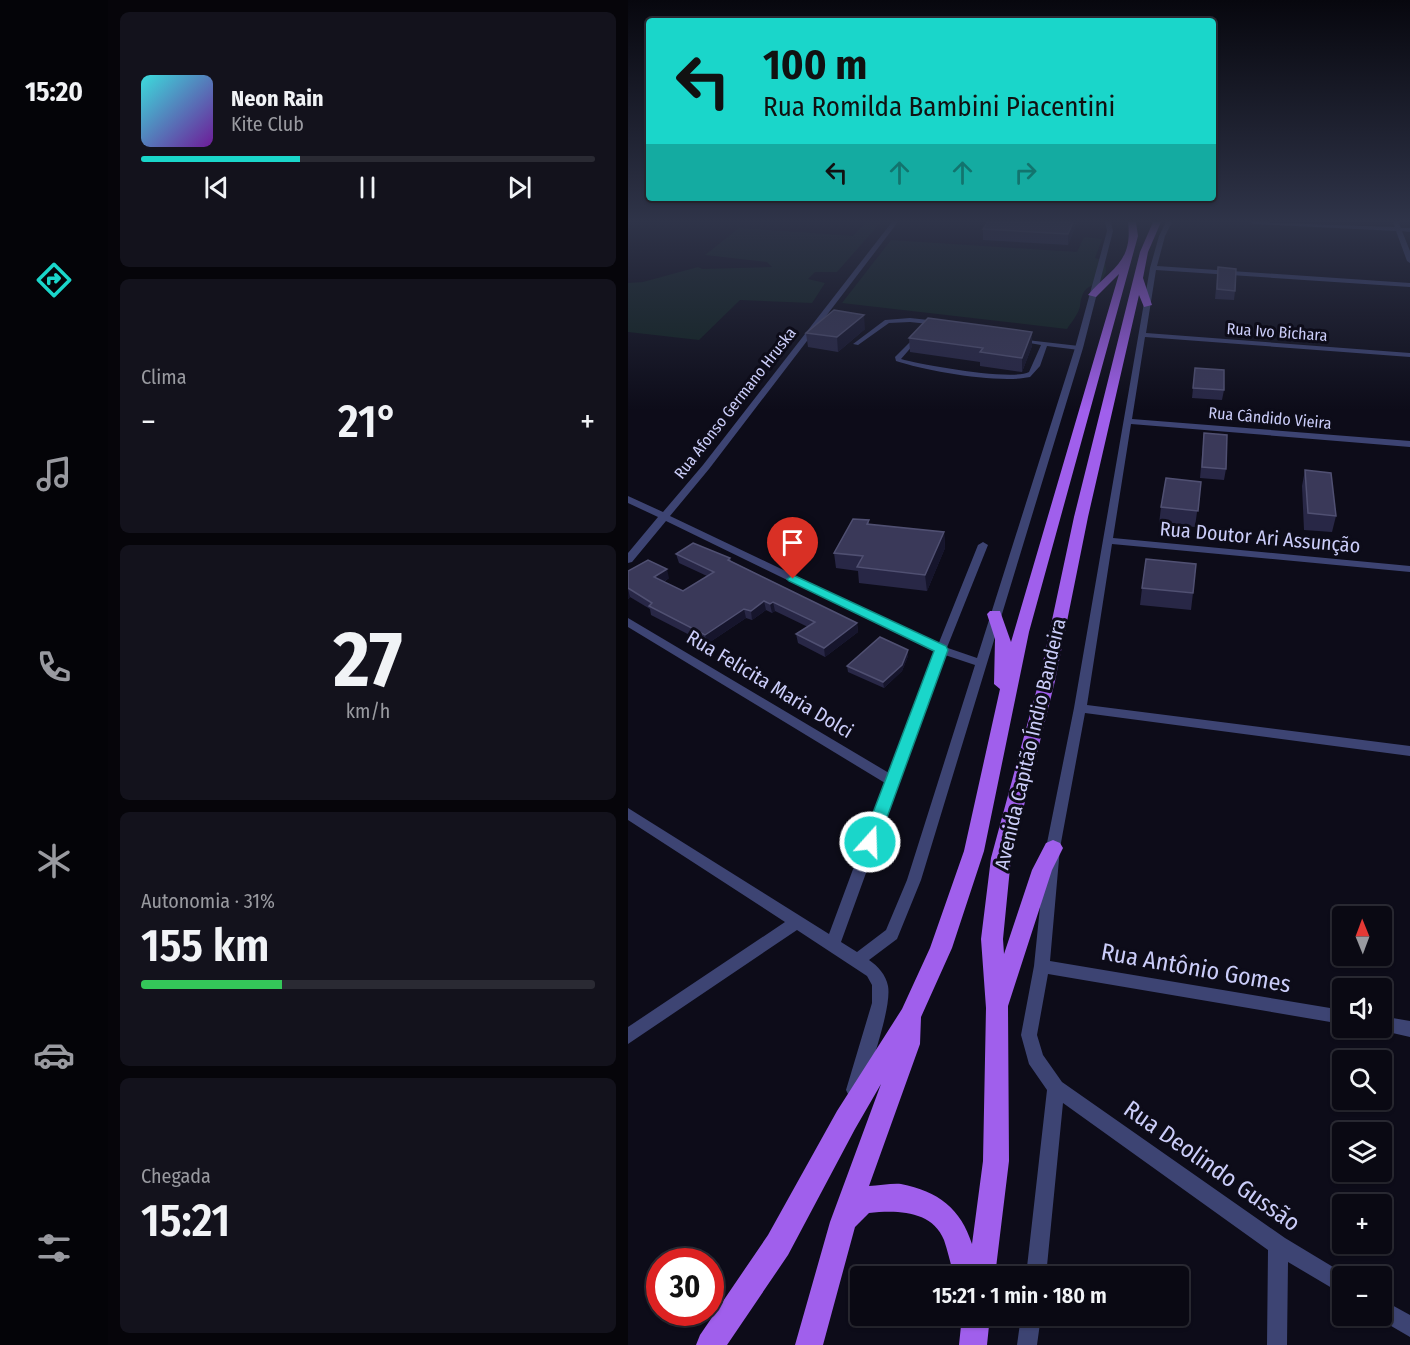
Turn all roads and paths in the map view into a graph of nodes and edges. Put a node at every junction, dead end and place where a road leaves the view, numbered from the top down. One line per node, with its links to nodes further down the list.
1 (846, 285): 19 (street, Rua Afonso Germano Hruska)
2 (1096, 285): 8 (street)
3 (1103, 285): 8 (main road)
4 (1119, 285): 29 (main road, Avenida Capitão Índio Bandeira)
5 (1136, 285): 38 (main road, Avenida Capitão Índio Bandeira)
6 (1140, 285): 9 (main road)
7 (1150, 285): 9 (street, Rua Deolindo Gussão)
8 (1093, 295): 14 (street)
9 (1147, 305): 10 (street, Rua Deolindo Gussão)
10 (1143, 335): 15 (street, Rua Ivo Bichara); 16 (street, Rua Deolindo Gussão)
11 (1012, 339): 12 (lane)
12 (1045, 343): 13 (lane); 14 (lane)
13 (856, 344)
14 (1079, 348): 24 (street)
15 (1410, 355)
16 (1127, 422): 17 (street, Rua Cândido Vieira); 20 (street, Rua Deolindo Gussão)
17 (1410, 444)
18 (628, 499): 19 (street)
19 (666, 518): 22 (street, Rua Afonso Germano Hruska); 26 (street)
20 (1108, 540): 23 (street, Rua Doutor Ari Assunção); 28 (street, Rua Deolindo Gussão)
21 (983, 545): 26 (lane)
22 (628, 560)
23 (1410, 569)
24 (995, 614): 27 (street); 29 (main road)
25 (628, 622): 31 (street, Rua Felicita Maria Dolci)
26 (941, 650): 27 (street); 31 (street)
27 (980, 663): 36 (street)
28 (1080, 708): 30 (street); 33 (street, Rua Deolindo Gussão)
29 (1001, 725): 40 (main road, Avenida Capitão Índio Bandeira)
30 (1410, 751)
31 (892, 781): 35 (street)
32 (628, 813): 34 (street)
33 (1053, 848): 37 (street, Rua Deolindo Gussão); 38 (main road)
34 (797, 922): 35 (street); 43 (street)
35 (833, 944): 36 (street)
36 (858, 960): 45 (street)
37 (1042, 966): 39 (street, Rua Antônio Gomes); 44 (street, Rua Deolindo Gussão)
38 (997, 1008): 49 (main road, Avenida Capitão Índio Bandeira)
39 (1332, 1015)
40 (910, 1016): 45 (main road); 46 (main road)
41 (1392, 1026): 42 (street)
42 (1410, 1029)
43 (628, 1036)
44 (1056, 1088): 47 (street, Rua Deolindo Gussão); 50 (street)
45 (846, 1120): 57 (main road)
46 (843, 1222): 48 (main road); 56 (main road)
47 (1278, 1245): 51 (street, Rua Deolindo Gussão); 60 (street)
48 (965, 1266)
49 (983, 1266)
50 (1037, 1266)
51 (1332, 1278)
52 (1392, 1316): 55 (street)
53 (975, 1326): 58 (main road)
54 (1030, 1326): 59 (street)
55 (1410, 1327)
56 (807, 1342)
57 (710, 1345)
58 (973, 1345)
59 (1027, 1345)
60 (1277, 1345)

